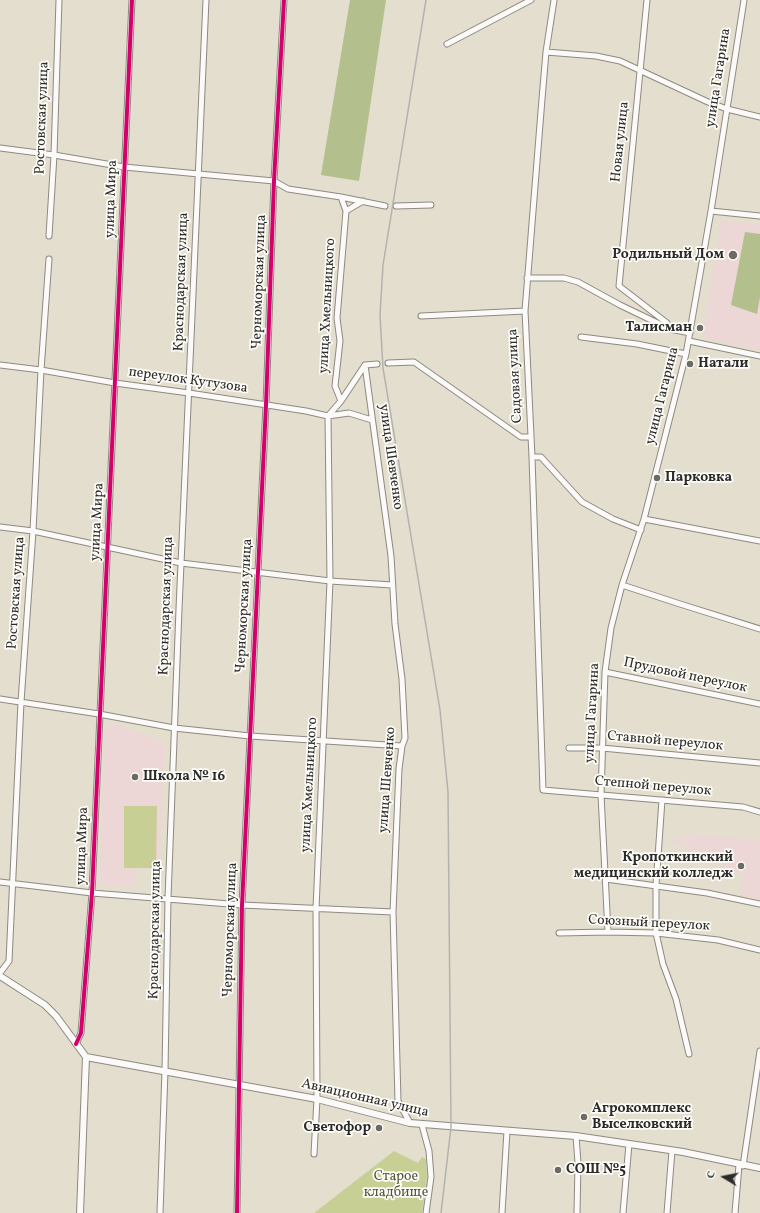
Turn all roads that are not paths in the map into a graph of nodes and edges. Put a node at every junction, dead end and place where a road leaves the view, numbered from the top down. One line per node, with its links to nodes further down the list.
1 (59, 0): 15 (street, Ростовская улица)
2 (132, 0): 16 (street, улица Мира)
3 (206, 0): 17 (street, Краснодарская улица)
4 (284, 0): 18 (street, Черноморская улица)
5 (531, 0): 9 (street)
6 (554, 0): 10 (street, Садовая улица)
7 (647, 0): 11 (street, Новая улица)
8 (744, 0): 12 (street, улица Гагарина)
9 (447, 44)
10 (546, 52): 11 (street); 29 (street, Садовая улица)
11 (640, 72): 12 (street); 32 (street, Новая улица)
12 (727, 109): 13 (street); 25 (street, улица Гагарина)
13 (760, 117)
14 (0, 148): 15 (street)
15 (54, 155): 16 (street); 27 (street, Ростовская улица)
16 (124, 167): 17 (street); 43 (street, улица Мира)
17 (198, 174): 18 (street); 44 (street, Краснодарская улица)
18 (274, 181): 19 (street); 46 (street, Черноморская улица)
19 (341, 197): 20 (street); 24 (street, улица Хмельницкого)
20 (363, 201): 22 (street); 24 (street)
21 (431, 205): 23 (street)
22 (385, 206)
23 (396, 206)
24 (346, 211): 45 (street, улица Хмельницкого)
25 (711, 211): 26 (street); 33 (street, улица Гагарина)
26 (760, 216)
27 (49, 236)
28 (49, 259): 42 (street, Ростовская улица)
29 (527, 278): 30 (street, Садовая улица); 32 (street)
30 (525, 311): 31 (street); 49 (street, Садовая улица)
31 (421, 316)
32 (670, 329): 33 (street)
33 (690, 333): 35 (street, улица Гагарина)
34 (580, 337): 36 (street)
35 (689, 341): 36 (street, улица Гагарина); 37 (street)
36 (686, 354): 51 (street, улица Гагарина)
37 (760, 356)
38 (388, 363): 49 (street)
39 (377, 364): 41 (street)
40 (0, 365): 42 (street, переулок Кутузова)
41 (365, 365): 45 (street); 48 (street, улица Шевченко)
42 (41, 370): 43 (street, переулок Кутузова); 54 (street, Ростовская улица)
43 (116, 383): 44 (street, переулок Кутузова); 56 (street, улица Мира)
44 (189, 393): 46 (street, переулок Кутузова); 57 (street, Краснодарская улица)
45 (341, 401): 47 (street)
46 (266, 405): 47 (street, переулок Кутузова); 58 (street, Черноморская улица)
47 (328, 416): 48 (street, переулок Кутузова); 59 (street, улица Хмельницкого)
48 (372, 420): 61 (street, улица Шевченко)
49 (530, 437): 50 (street, Садовая улица)
50 (532, 457): 53 (street); 75 (street, Садовая улица)
51 (644, 519): 53 (street, улица Гагарина); 55 (street)
52 (0, 527): 54 (street)
53 (641, 530): 60 (street, улица Гагарина)
54 (33, 531): 56 (street); 65 (street, Ростовская улица)
55 (760, 541)
56 (108, 548): 57 (street); 67 (street, улица Мира)
57 (181, 563): 58 (street); 68 (street, Краснодарская улица)
58 (258, 573): 59 (street); 69 (street, Черноморская улица)
59 (330, 581): 61 (street); 70 (street, улица Хмельницкого)
60 (622, 584): 62 (street); 63 (street, улица Гагарина)
61 (392, 585): 71 (street, улица Шевченко)
62 (760, 629)
63 (606, 672): 66 (street, Прудовой переулок); 73 (street, улица Гагарина)
64 (0, 699): 65 (street)
65 (21, 702): 67 (street); 81 (street, Ростовская улица)
66 (760, 704)
67 (99, 714): 68 (street); 83 (street, улица Мира)
68 (174, 728): 69 (street); 84 (street, Краснодарская улица)
69 (250, 736): 70 (street); 86 (street, Черноморская улица)
70 (324, 741): 71 (street); 87 (street, улица Хмельницкого)
71 (402, 746): 88 (street, улица Шевченко)
72 (568, 748): 73 (street, Ставной переулок)
73 (602, 748): 74 (street, Ставной переулок); 76 (street, улица Гагарина)
74 (760, 763)
75 (543, 790): 76 (street, Степной переулок)
76 (601, 795): 77 (street, Степной переулок); 79 (street, улица Гагарина)
77 (662, 800): 78 (street, Степной переулок); 82 (street)
78 (760, 812)
79 (606, 879): 82 (street); 89 (street, улица Гагарина)
80 (0, 882): 81 (street)
81 (13, 884): 83 (street); 93 (street, Ростовская улица)
82 (656, 885): 85 (street); 91 (street)
83 (92, 893): 84 (street); 94 (street, улица Мира)
84 (168, 898): 86 (street); 98 (street, Краснодарская улица)
85 (760, 904)
86 (242, 905): 87 (street); 99 (street, Черноморская улица)
87 (316, 909): 88 (street); 100 (street, улица Хмельницкого)
88 (393, 912): 101 (street, улица Шевченко)
89 (608, 932): 90 (street, Союзный переулок); 91 (street, Союзный переулок)
90 (559, 933)
91 (656, 933): 92 (street, Союзный переулок); 96 (street)
92 (760, 950)
93 (0, 974): 94 (main road)
94 (76, 1044): 97 (main road)
95 (760, 1051): 108 (street)
96 (689, 1054)
97 (86, 1057): 98 (main road, Авиационная улица); 110 (main road)
98 (165, 1072): 99 (main road, Авиационная улица); 111 (street, Краснодарская улица)
99 (239, 1084): 100 (main road, Авиационная улица); 112 (street, Черноморская улица)
100 (317, 1099): 101 (main road, Авиационная улица); 107 (street, улица Хмельницкого)
101 (410, 1123): 102 (main road, Авиационная улица)
102 (422, 1125): 103 (main road, Авиационная улица); 113 (street)
103 (507, 1131): 104 (main road, Авиационная улица); 114 (street)
104 (576, 1136): 105 (main road, Авиационная улица); 115 (street)
105 (629, 1144): 106 (main road, Авиационная улица); 116 (street)
106 (672, 1151): 108 (main road, Авиационная улица); 117 (street)
107 (314, 1154)
108 (741, 1165): 109 (main road, Авиационная улица); 118 (street)
109 (760, 1168)
110 (80, 1213)
111 (160, 1213)
112 (237, 1213)
113 (426, 1213)
114 (502, 1213)
115 (576, 1213)
116 (623, 1213)
117 (668, 1213)
118 (735, 1213)

